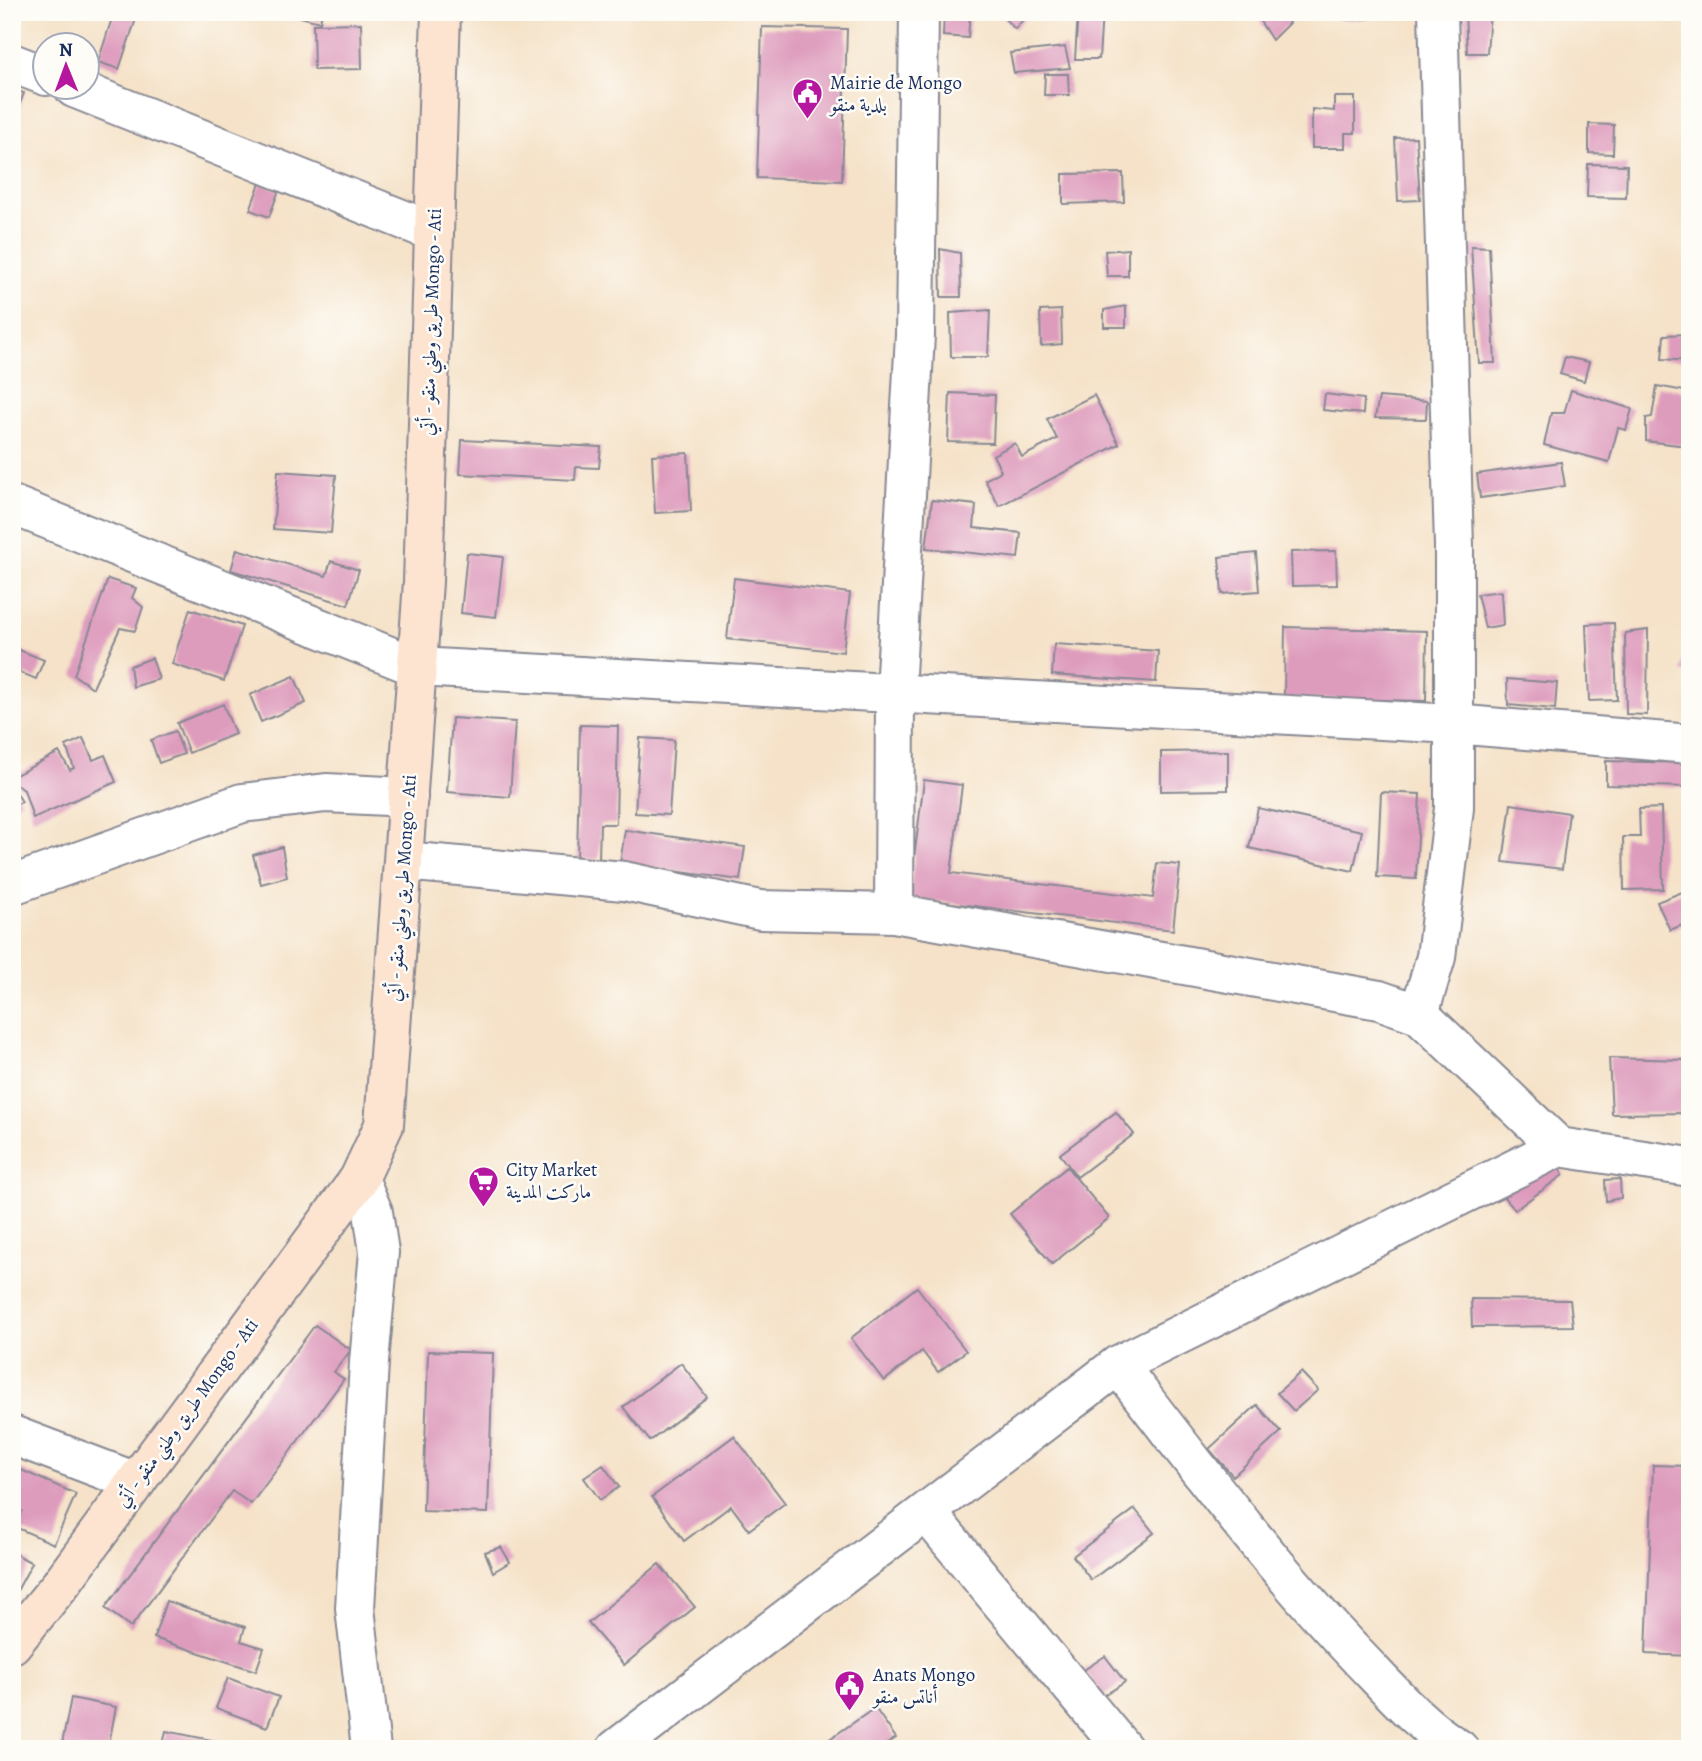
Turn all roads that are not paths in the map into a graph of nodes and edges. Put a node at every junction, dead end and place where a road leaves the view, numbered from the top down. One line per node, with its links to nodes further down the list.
1 (441, 12): 7 (main road, طريق وطني منقو - أتي Mongo - Ati)
2 (919, 12): 10 (street)
3 (1438, 12): 11 (street)
4 (12, 63): 5 (street)
5 (32, 71)
6 (102, 99): 7 (street)
7 (434, 232): 9 (main road, طريق وطني منقو - أتي Mongo - Ati)
8 (12, 505): 9 (street)
9 (417, 667): 10 (street); 13 (main road, طريق وطني منقو - أتي Mongo - Ati)
10 (895, 692): 11 (street); 16 (street)
11 (1454, 724): 12 (street); 17 (street)
12 (1690, 744)
13 (408, 797): 14 (main road, طريق وطني منقو - أتي Mongo - Ati); 15 (street)
14 (404, 861): 16 (street); 20 (main road, طريق وطني منقو - أتي Mongo - Ati)
15 (12, 885)
16 (894, 914): 17 (street)
17 (1419, 1014): 18 (street)
18 (1559, 1147): 19 (street); 21 (street)
19 (1690, 1167)
20 (359, 1179): 23 (main road, طريق وطني منقو - أتي Mongo - Ati); 26 (street)
21 (1118, 1365): 24 (street); 29 (street)
22 (12, 1435): 23 (street)
23 (136, 1482): 25 (main road, طريق وطني منقو - أتي Mongo - Ati)
24 (927, 1513): 27 (street); 28 (street)
25 (12, 1644)
26 (371, 1749)
27 (616, 1749)
28 (1123, 1749)
29 (1459, 1749)

